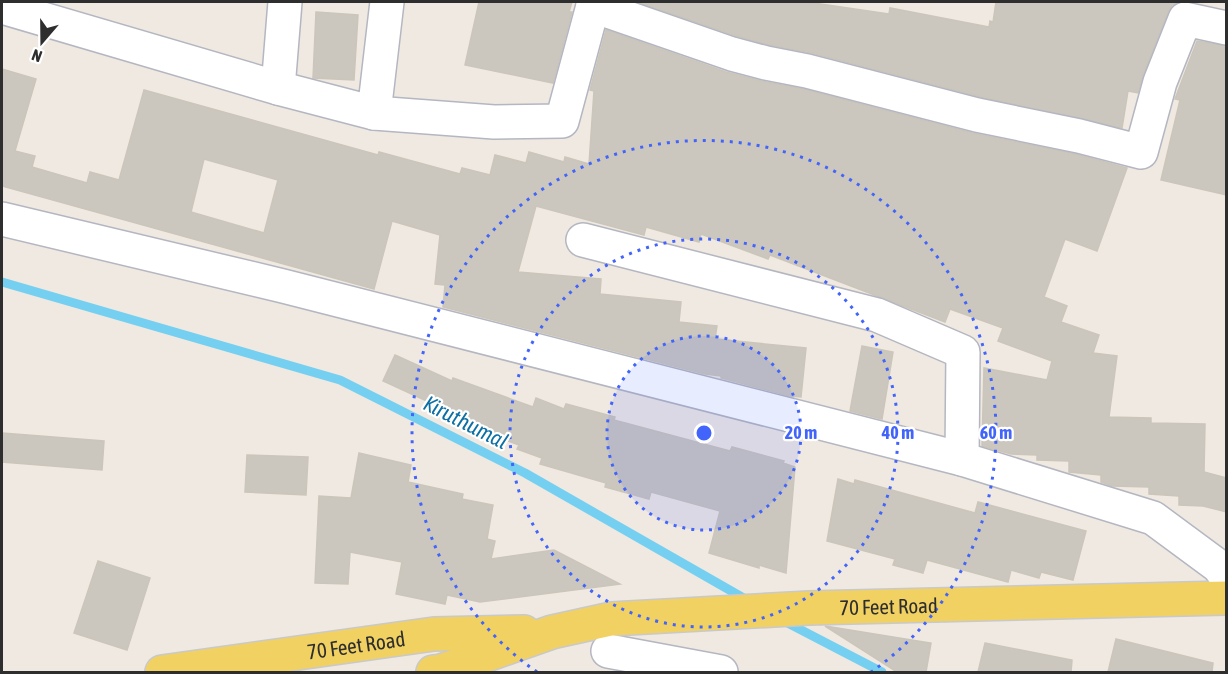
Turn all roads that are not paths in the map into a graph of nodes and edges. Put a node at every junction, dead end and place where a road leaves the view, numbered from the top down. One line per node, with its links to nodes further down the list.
1 (285, 2): 7 (street)
2 (387, 2): 8 (street)
3 (593, 4): 5 (street); 8 (street)
4 (2, 7): 7 (street)
5 (1185, 10): 6 (street)
6 (1227, 28)
7 (278, 88): 8 (street)
8 (374, 112)
9 (2, 219): 11 (street)
10 (583, 240): 11 (street)
11 (962, 459): 12 (street)
12 (1227, 576)
13 (1227, 598): 14 (main road, 70 Feet Road)
14 (611, 619): 15 (main road, 70 Feet Road); 16 (street)
15 (552, 632): 17 (main road, 70 Feet Road); 18 (main road, 70 Feet Road)
16 (605, 662): 19 (street)
17 (162, 672)
18 (433, 672)
19 (721, 672)

